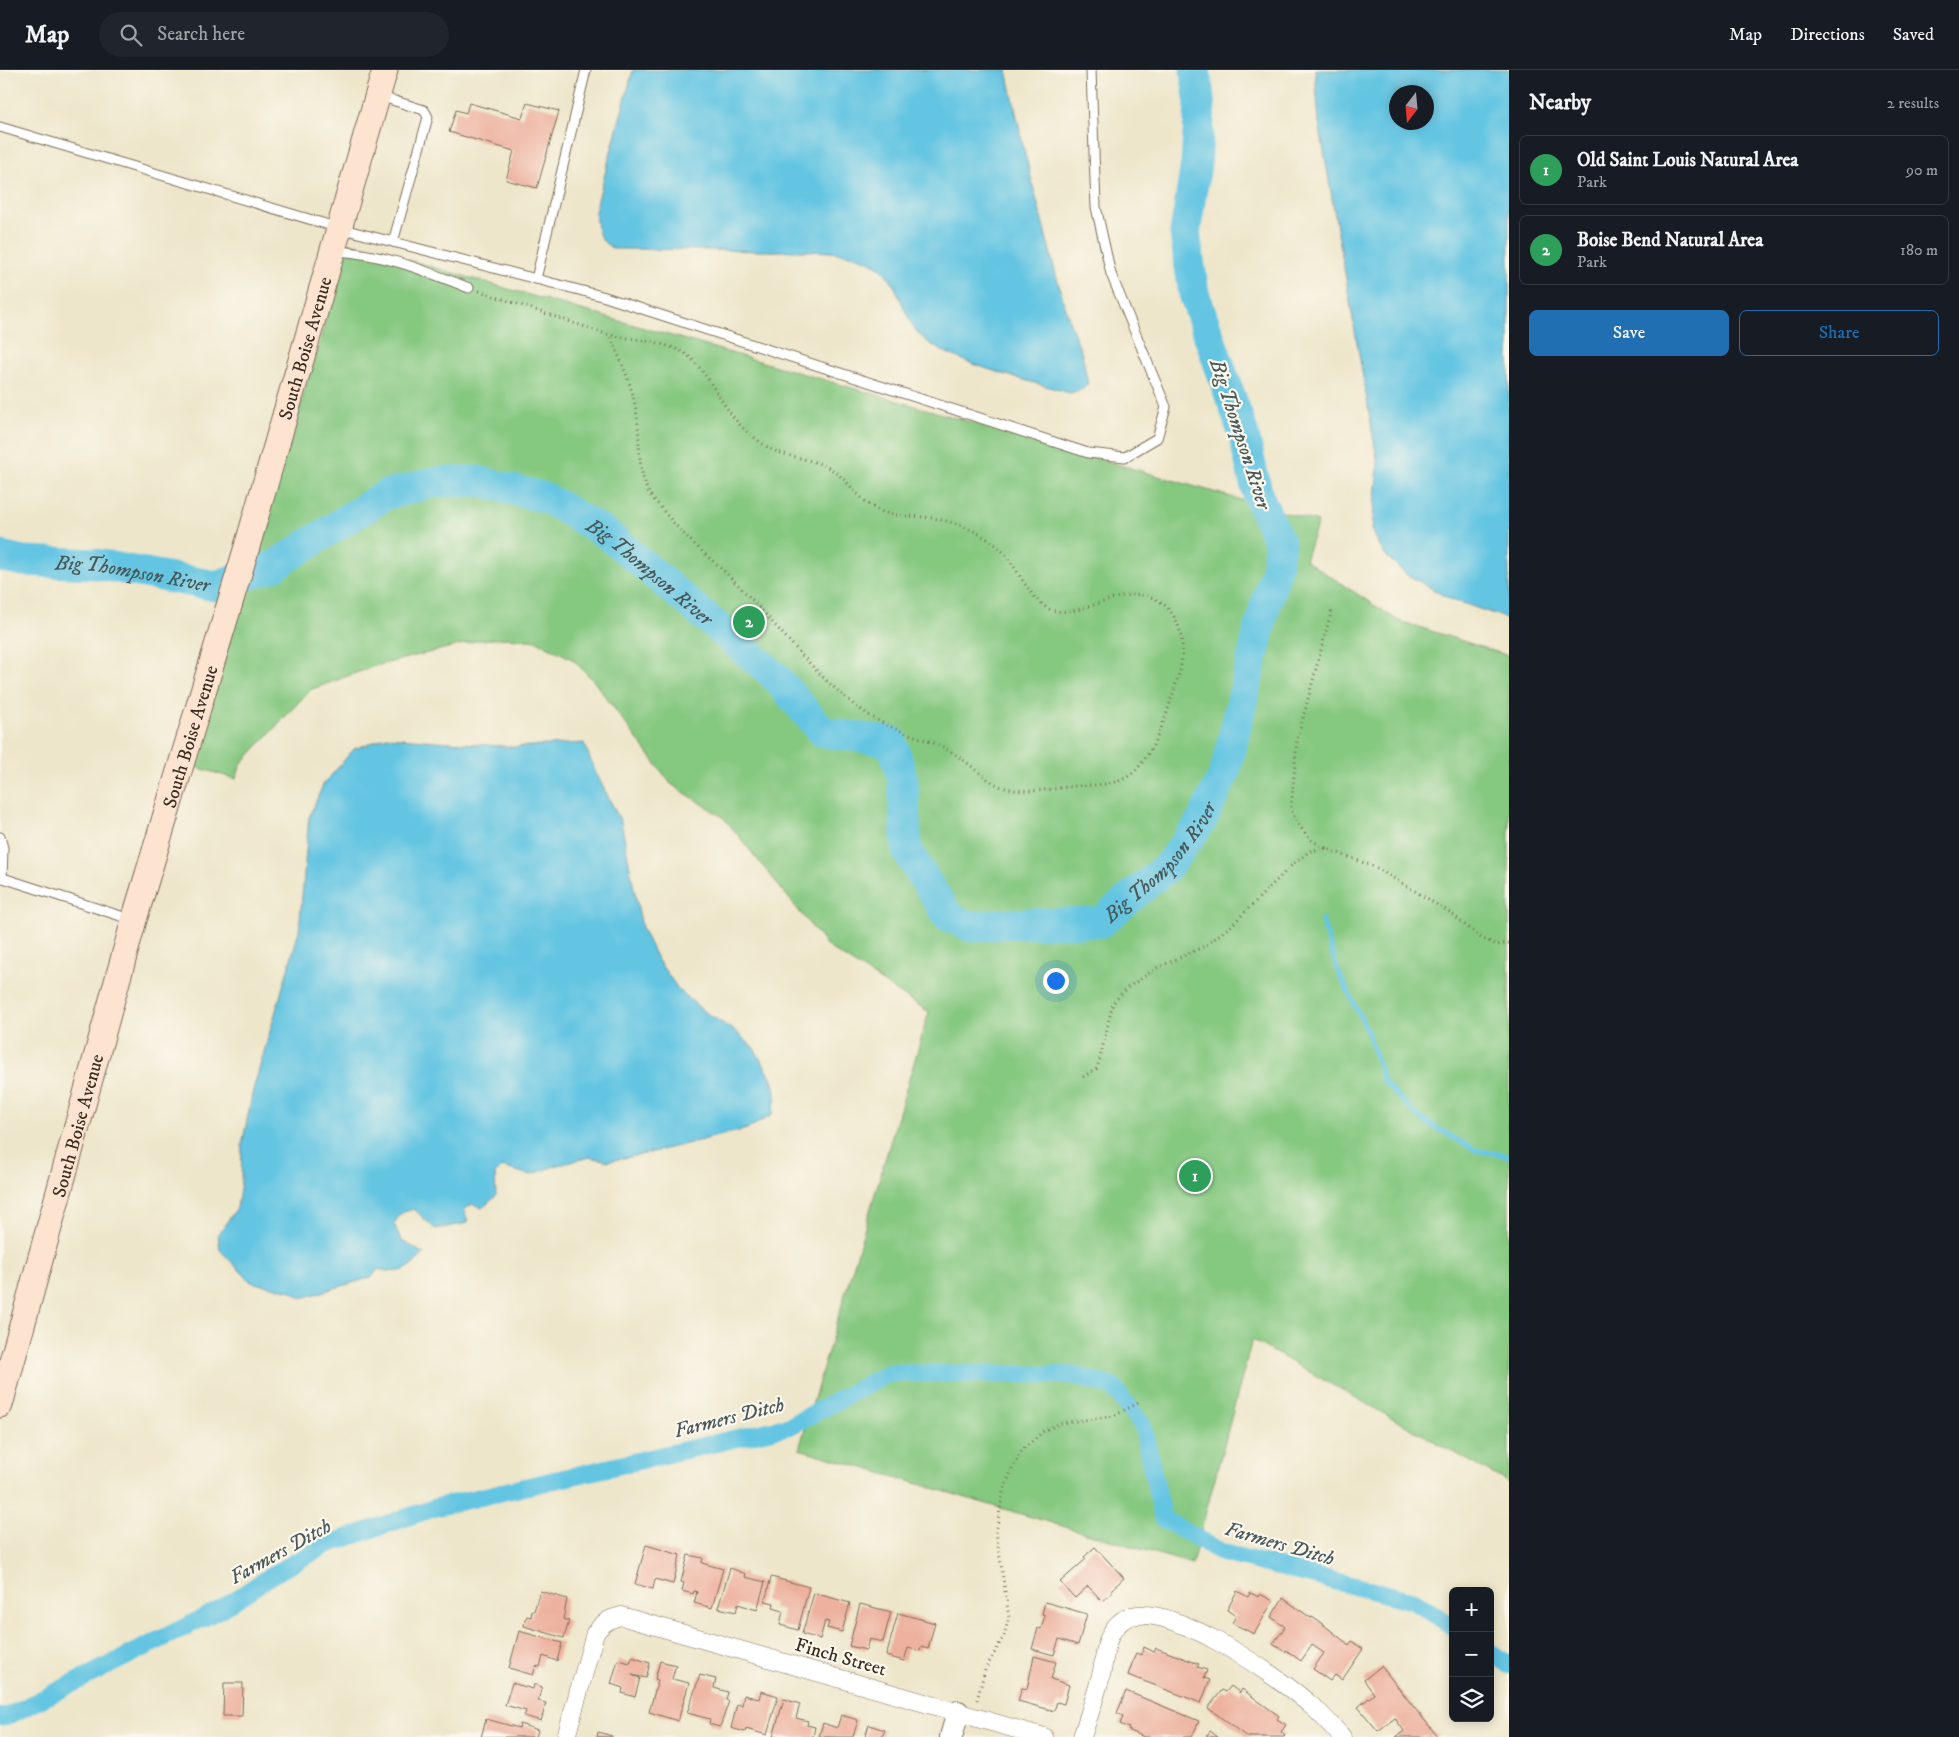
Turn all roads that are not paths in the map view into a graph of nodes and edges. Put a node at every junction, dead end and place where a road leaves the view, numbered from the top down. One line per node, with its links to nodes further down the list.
1 (385, 70): 4 (main road, South Boise Avenue)
2 (586, 70): 9 (lane)
3 (1091, 70): 9 (lane)
4 (377, 96): 6 (main road, South Boise Avenue); 7 (lane)
5 (0, 127): 6 (lane)
6 (339, 228): 7 (lane); 8 (main road, South Boise Avenue)
7 (393, 242): 9 (lane)
8 (332, 251): 10 (lane); 13 (main road, South Boise Avenue)
9 (536, 279)
10 (469, 288)
11 (0, 837): 12 (lane)
12 (1, 877): 13 (lane)
13 (134, 920): 14 (main road, South Boise Avenue)
14 (0, 1405)
15 (965, 1714): 16 (street, Finch Street); 17 (street); 18 (street, Finch Street)
16 (566, 1737)
17 (951, 1737)
18 (1044, 1737)
19 (1082, 1737): 20 (street)
20 (1342, 1737)

